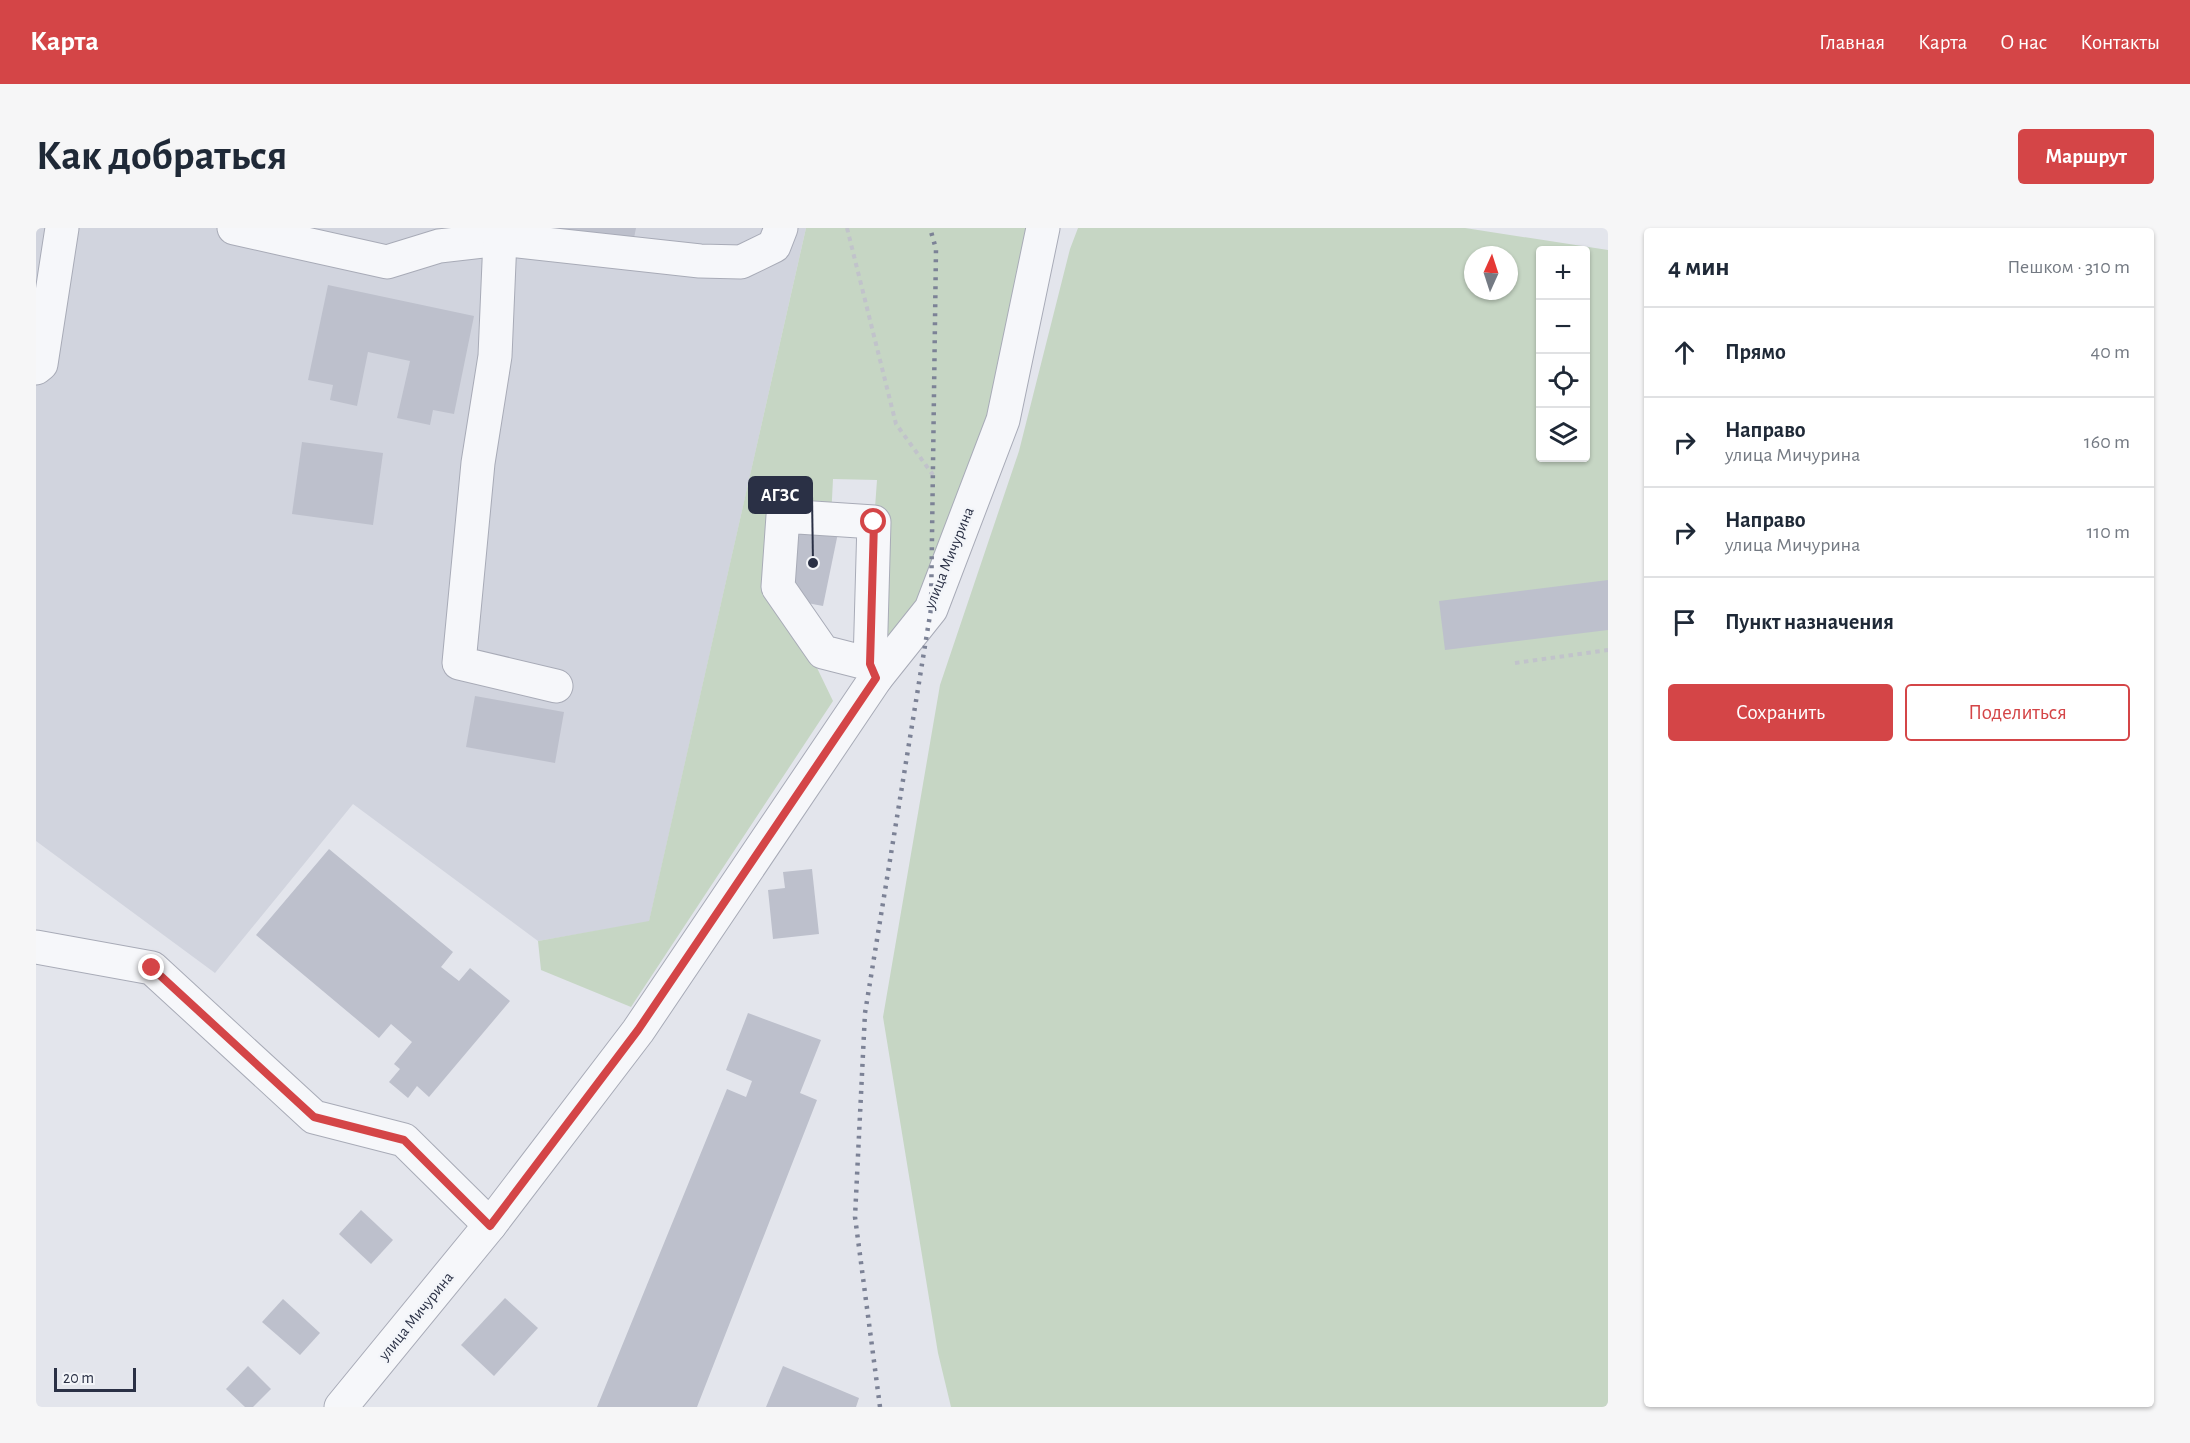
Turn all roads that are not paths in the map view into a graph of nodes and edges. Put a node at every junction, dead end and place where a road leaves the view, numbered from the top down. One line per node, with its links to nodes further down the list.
1 (62, 228): 6 (street)
2 (234, 228): 5 (street)
3 (781, 228): 5 (street)
4 (1043, 228): 7 (street, улица Мичурина)
5 (500, 239): 8 (street)
6 (36, 368)
7 (873, 671): 7 (street); 10 (street, улица Мичурина)
8 (556, 686)
9 (36, 947): 10 (street)
10 (490, 1226): 11 (street, улица Мичурина)
11 (341, 1407)

